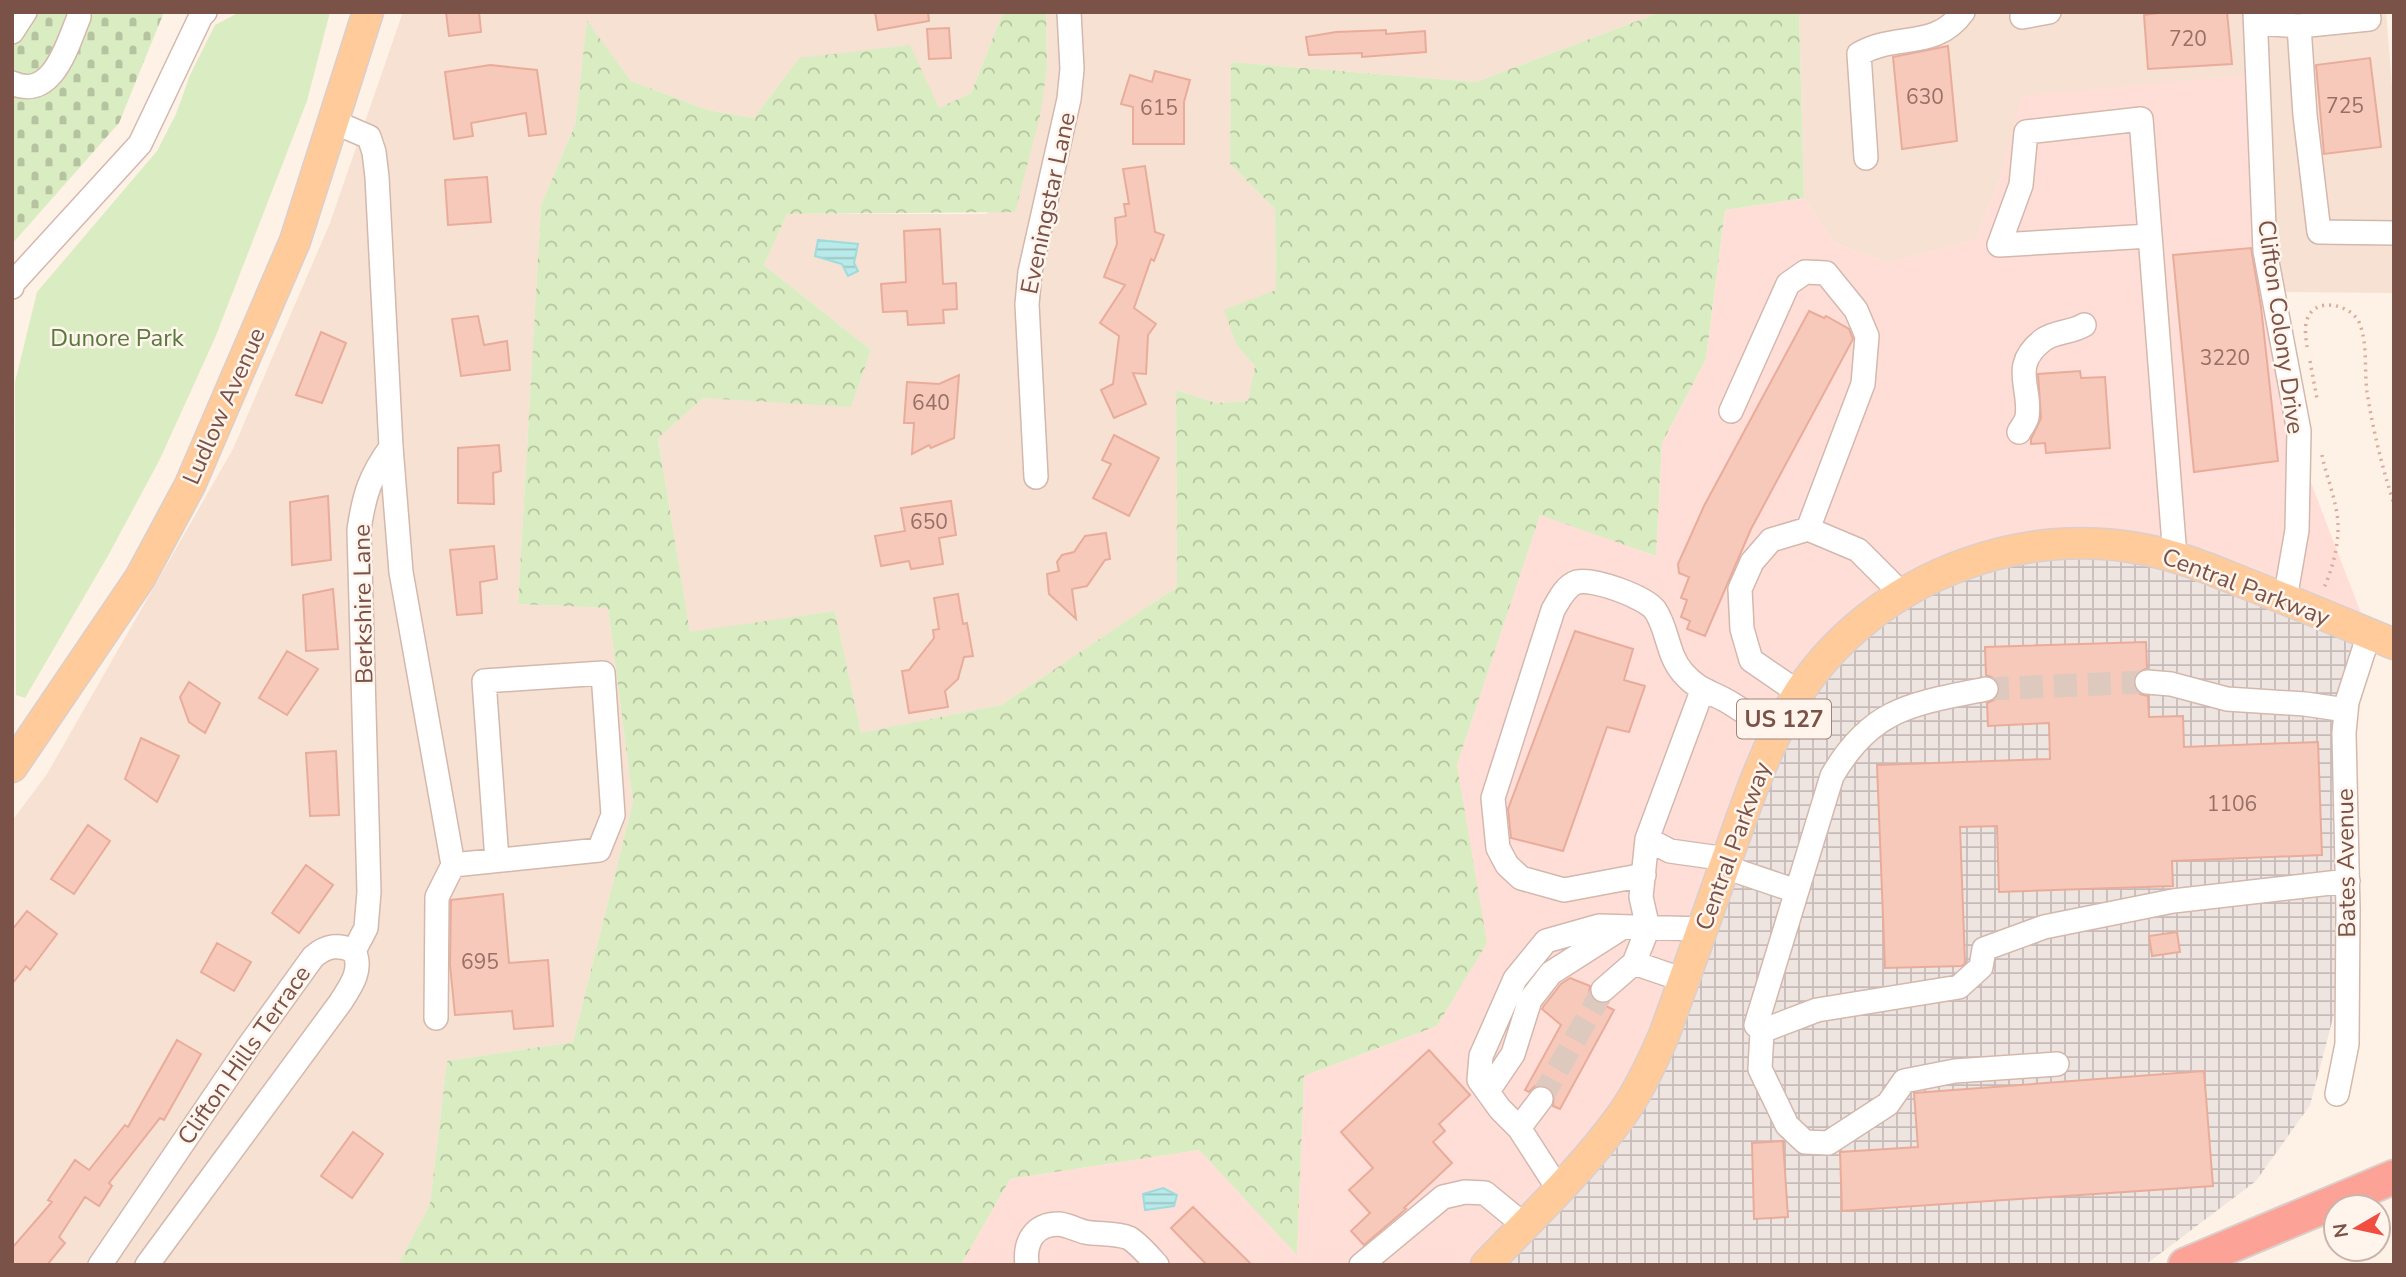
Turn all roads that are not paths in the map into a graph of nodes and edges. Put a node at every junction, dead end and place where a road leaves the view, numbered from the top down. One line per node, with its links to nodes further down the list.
1 (25, 12): 12 (street)
2 (79, 12): 13 (street)
3 (205, 12): 18 (street)
4 (368, 12): 14 (main road, Ludlow Avenue)
5 (1069, 12): 23 (street, Eveningstar Lane)
6 (2049, 12): 9 (street)
7 (2368, 12): 11 (street)
8 (1963, 13): 15 (street)
9 (2022, 17)
10 (2256, 18): 11 (street); 27 (street, Clifton Colony Drive)
11 (2300, 26): 16 (street)
12 (12, 32)
13 (12, 83)
14 (332, 121): 22 (street); 35 (main road, Ludlow Avenue)
15 (1866, 159)
16 (2394, 233)
17 (2150, 236): 17 (street); 25 (street)
18 (13, 284)
19 (2084, 325): 21 (street)
20 (1731, 411): 24 (street)
21 (2019, 432)
22 (391, 447): 39 (street); 45 (street, Berkshire Lane)
23 (1036, 477)
24 (1808, 528): 26 (street); 32 (street)
25 (2175, 557): 26 (main road, Central Parkway / US 127); 27 (main road, Central Parkway / US 127)
26 (1902, 594): 32 (main road, Central Parkway / US 127)
27 (2285, 599): 28 (main road, Central Parkway / US 127)
28 (2381, 639): 33 (street, Bates Avenue)
29 (2147, 682): 33 (street)
30 (1986, 689): 42 (street)
31 (1702, 691): 34 (street); 36 (street); 40 (street)
32 (1799, 693): 34 (main road, Central Parkway / US 127)
33 (2346, 710): 41 (street, Bates Avenue)
34 (1776, 733): 38 (main road, Central Parkway / US 127)
35 (12, 767)
36 (1647, 839): 38 (street); 40 (street)
37 (497, 860): 37 (street); 39 (street)
38 (1726, 863): 42 (street); 44 (main road, Central Parkway / US 127)
39 (453, 864): 49 (street)
40 (1644, 875): 43 (street)
41 (2348, 881): 50 (street); 52 (street, Bates Avenue)
42 (1796, 891): 50 (street)
43 (1648, 928): 44 (street); 46 (street); 54 (street)
44 (1702, 929): 47 (main road, Central Parkway / US 127)
45 (354, 951): 58 (street, Clifton Hills Terrace); 59 (street, Clifton Hills Terrace)
46 (1634, 963): 47 (street); 48 (street)
47 (1684, 980): 56 (main road, Central Parkway / US 127)
48 (1603, 990)
49 (436, 1017)
50 (1762, 1031): 51 (street)
51 (2057, 1064)
52 (2337, 1094)
53 (1541, 1099): 54 (street)
54 (1519, 1128): 56 (street)
55 (2394, 1177): 64 (highway)
56 (1559, 1189): 57 (main road, Central Parkway / US 127)
57 (1524, 1225): 62 (street); 63 (main road, Central Parkway / US 127)
58 (100, 1265)
59 (147, 1265)
60 (1027, 1265): 61 (street)
61 (1157, 1265)
62 (1361, 1265)
63 (1486, 1265)
64 (2185, 1265)

